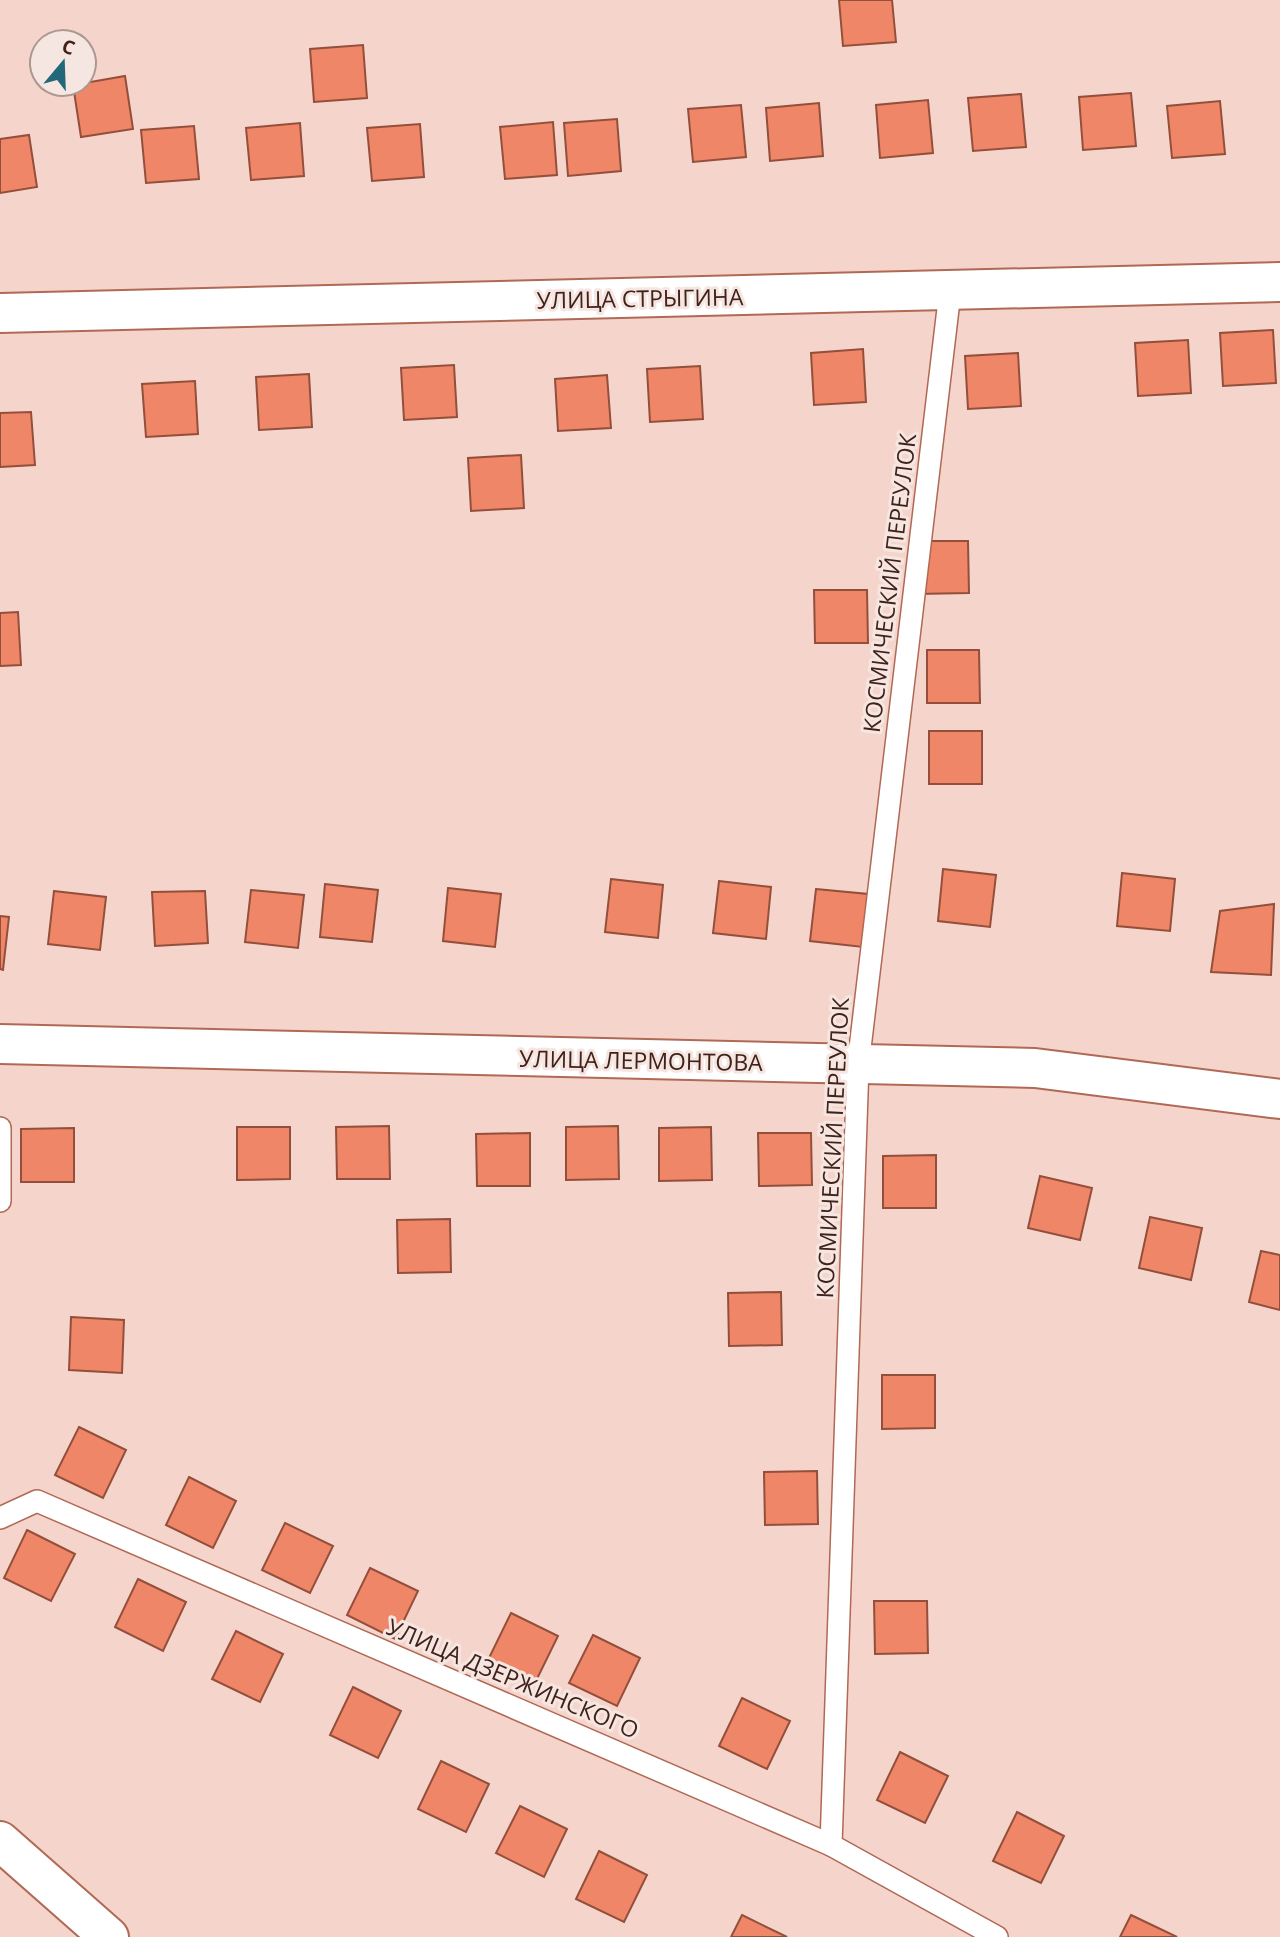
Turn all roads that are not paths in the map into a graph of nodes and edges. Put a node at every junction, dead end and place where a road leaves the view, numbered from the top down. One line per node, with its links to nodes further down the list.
1 (1280, 282): 2 (street, УЛИЦА СТРЫГИНА)
2 (950, 292): 3 (street, УЛИЦА СТРЫГИНА); 5 (lane, КОСМИЧЕСКИЙ ПЕРЕУЛОК)
3 (0, 313)
4 (0, 1044): 5 (street, УЛИЦА ЛЕРМОНТОВА)
5 (858, 1065): 6 (street, УЛИЦА ЛЕРМОНТОВА); 11 (lane, КОСМИЧЕСКИЙ ПЕРЕУЛОК)
6 (1280, 1099)
7 (0, 1128): 8 (lane)
8 (0, 1201)
9 (0, 1518): 11 (lane, УЛИЦА ДЗЕРЖИНСКОГО)
10 (0, 1841): 12 (street)
11 (831, 1844): 13 (lane, УЛИЦА ДЗЕРЖИНСКОГО)
12 (109, 1937)
13 (997, 1937)

